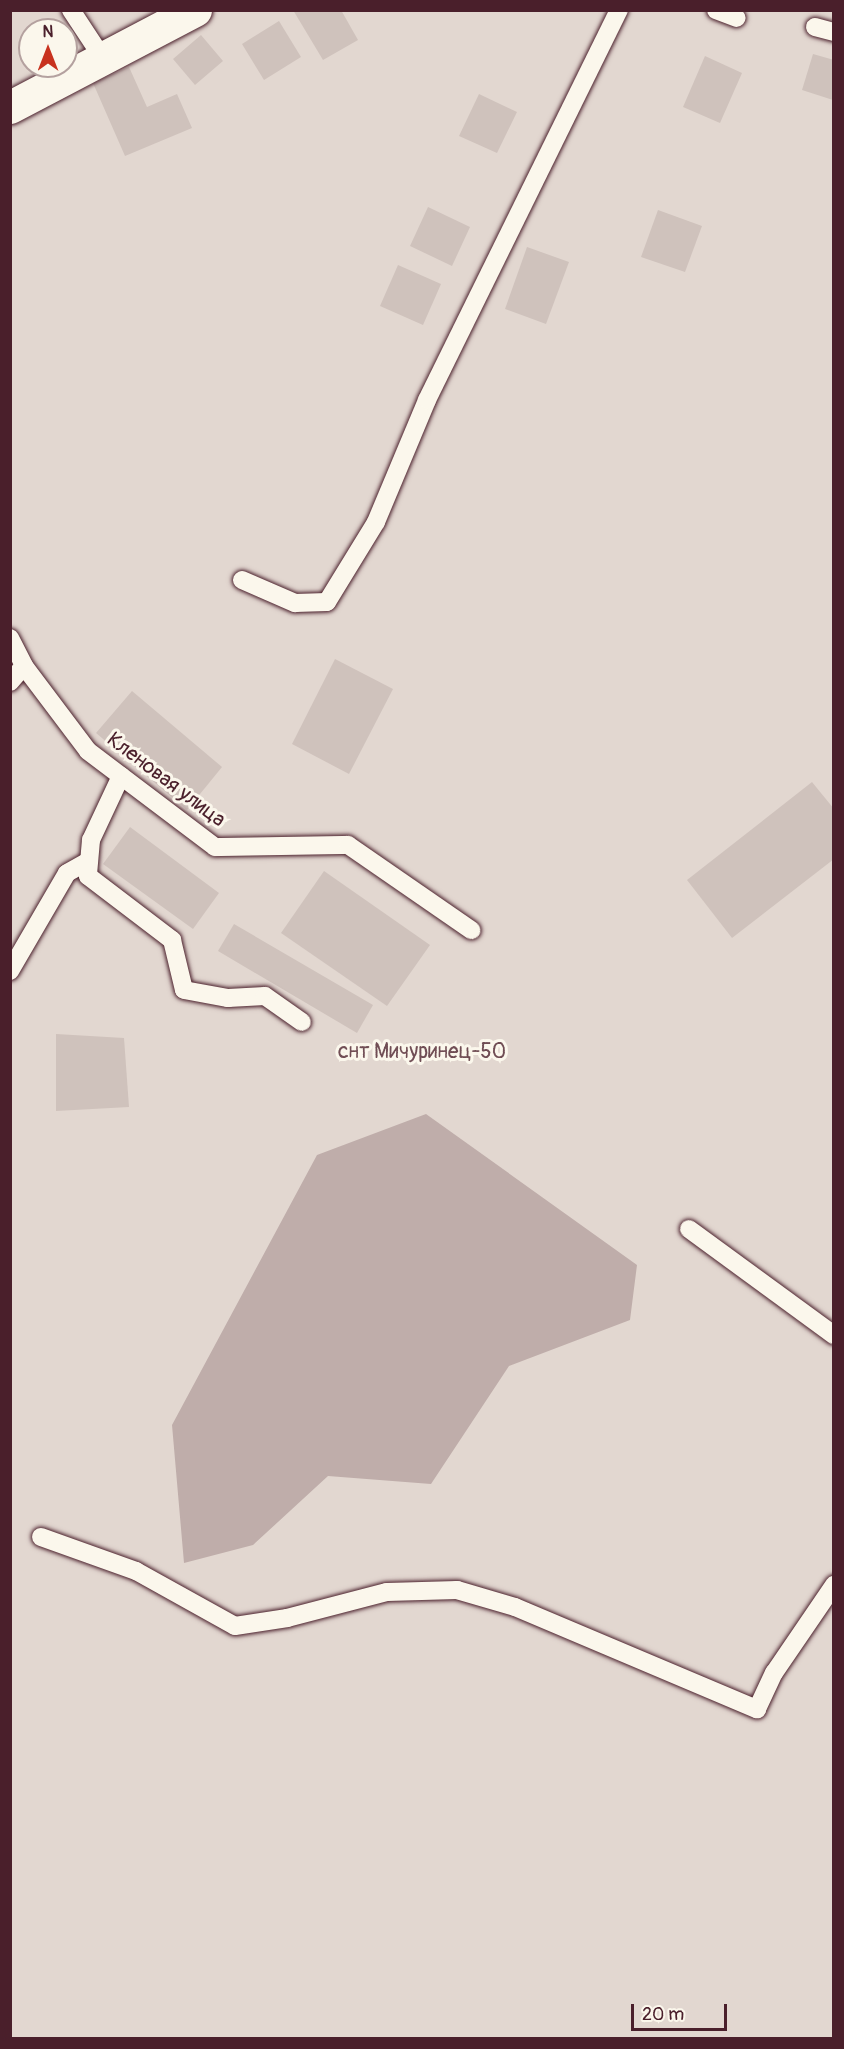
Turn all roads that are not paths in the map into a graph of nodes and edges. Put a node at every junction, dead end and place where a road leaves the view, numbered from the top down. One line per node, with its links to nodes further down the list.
1 (71, 10): 8 (lane)
2 (195, 10): 8 (street)
3 (619, 10): 10 (lane)
4 (716, 10): 5 (lane)
5 (738, 18)
6 (815, 27): 7 (lane)
7 (834, 32)
8 (104, 60): 9 (street)
9 (10, 107)
10 (242, 580)
11 (10, 638): 12 (lane, Кленовая улица)
12 (24, 666): 13 (lane); 14 (lane, Кленовая улица)
13 (10, 682)
14 (121, 776): 15 (lane); 16 (lane, Кленовая улица)
15 (89, 861): 17 (lane); 18 (lane)
16 (471, 930)
17 (10, 971)
18 (302, 1022)
19 (689, 1229): 20 (lane)
20 (834, 1335)
21 (41, 1537): 22 (lane)
22 (834, 1585)

